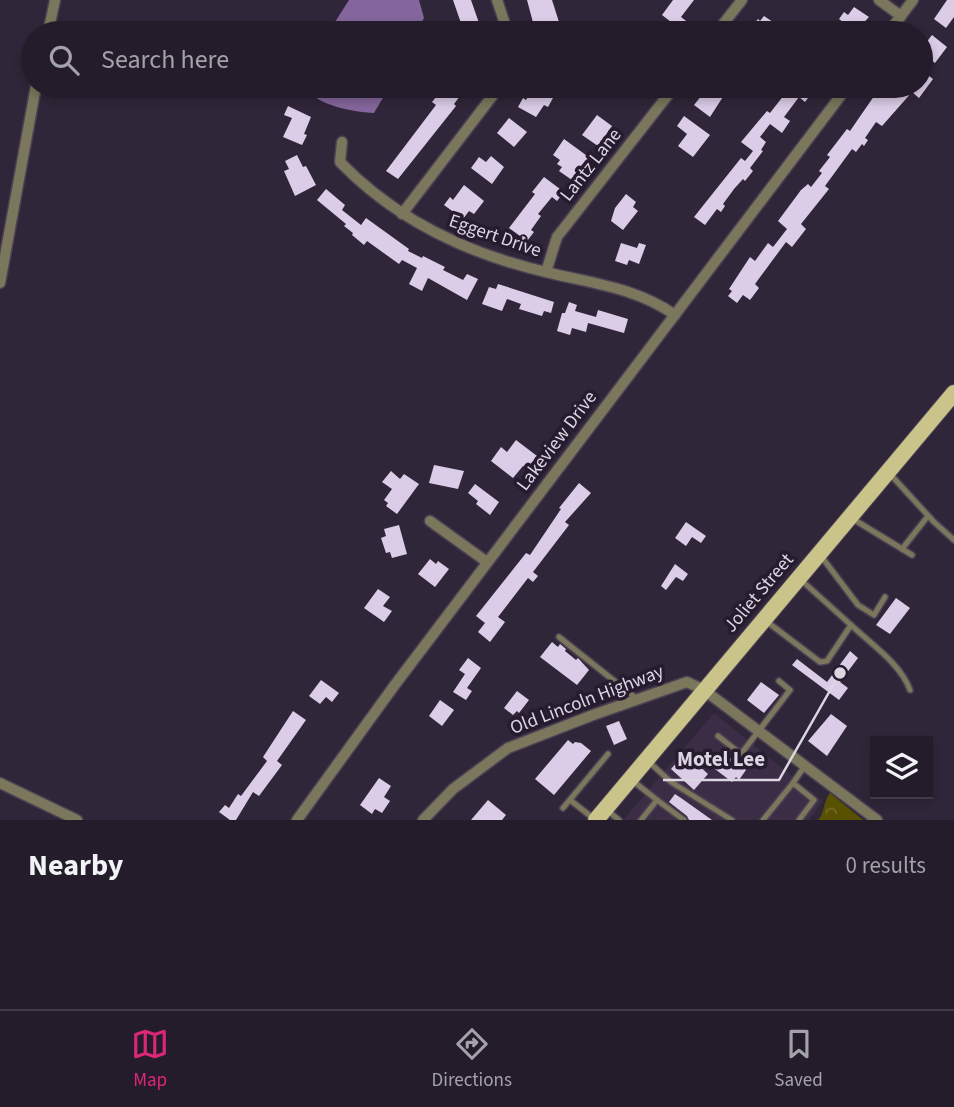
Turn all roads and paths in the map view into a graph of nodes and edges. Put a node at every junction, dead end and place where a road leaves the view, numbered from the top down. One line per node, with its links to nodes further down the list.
1 (55, 0): 7 (street)
2 (497, 0): 8 (street)
3 (742, 0): 9 (street)
4 (879, 0): 6 (street)
5 (913, 0): 6 (street)
6 (901, 16): 10 (street)
7 (51, 21)
8 (504, 21)
9 (725, 21)
10 (897, 21)
11 (34, 98): 18 (street)
12 (491, 98): 16 (street)
13 (666, 98): 17 (street, Lantz Lane)
14 (839, 98): 19 (street, Lakeview Drive)
15 (342, 142): 16 (street, Eggert Drive)
16 (402, 214): 17 (street, Eggert Drive)
17 (546, 272): 19 (street, Eggert Drive)
18 (0, 283)
19 (675, 315): 29 (street, Lakeview Drive)
20 (954, 393): 21 (main road, Joliet Street)
21 (888, 472): 22 (lane); 23 (main road, Joliet Street)
22 (928, 516): 25 (lane); 26 (lane)
23 (850, 517): 26 (lane); 27 (main road, Joliet Street)
24 (430, 521): 29 (street)
25 (954, 540)
26 (902, 549): 28 (lane)
27 (819, 553): 30 (main road, Joliet Street); 31 (lane)
28 (912, 555)
29 (487, 562): 52 (street, Lakeview Drive)
30 (799, 578): 32 (main road, Joliet Street); 33 (lane)
31 (886, 597)
32 (764, 620): 33 (lane); 36 (main road, Joliet Street)
33 (851, 625): 37 (lane)
34 (559, 637): 38 (lane)
35 (779, 681): 39 (lane)
36 (704, 690): 38 (street, Old Lincoln Highway); 39 (street); 42 (main road, Joliet Street)
37 (910, 691)
38 (638, 699): 53 (street, Old Lincoln Highway)
39 (758, 732): 40 (lane); 43 (street)
40 (718, 736)
41 (608, 754): 47 (lane)
42 (646, 760): 44 (main road, Joliet Street); 57 (lane)
43 (804, 766): 46 (lane); 60 (street)
44 (630, 779): 48 (lane); 50 (main road, Joliet Street)
45 (0, 783): 51 (street)
46 (793, 783): 58 (lane); 59 (lane)
47 (570, 800): 49 (lane); 50 (lane)
48 (657, 800): 55 (lane); 56 (lane)
49 (563, 808)
50 (599, 816): 54 (lane)
51 (77, 820)
52 (297, 820)
53 (423, 820)
54 (619, 820)
55 (641, 820)
56 (684, 820)
57 (732, 820)
58 (763, 820)
59 (799, 820)
60 (877, 820)

